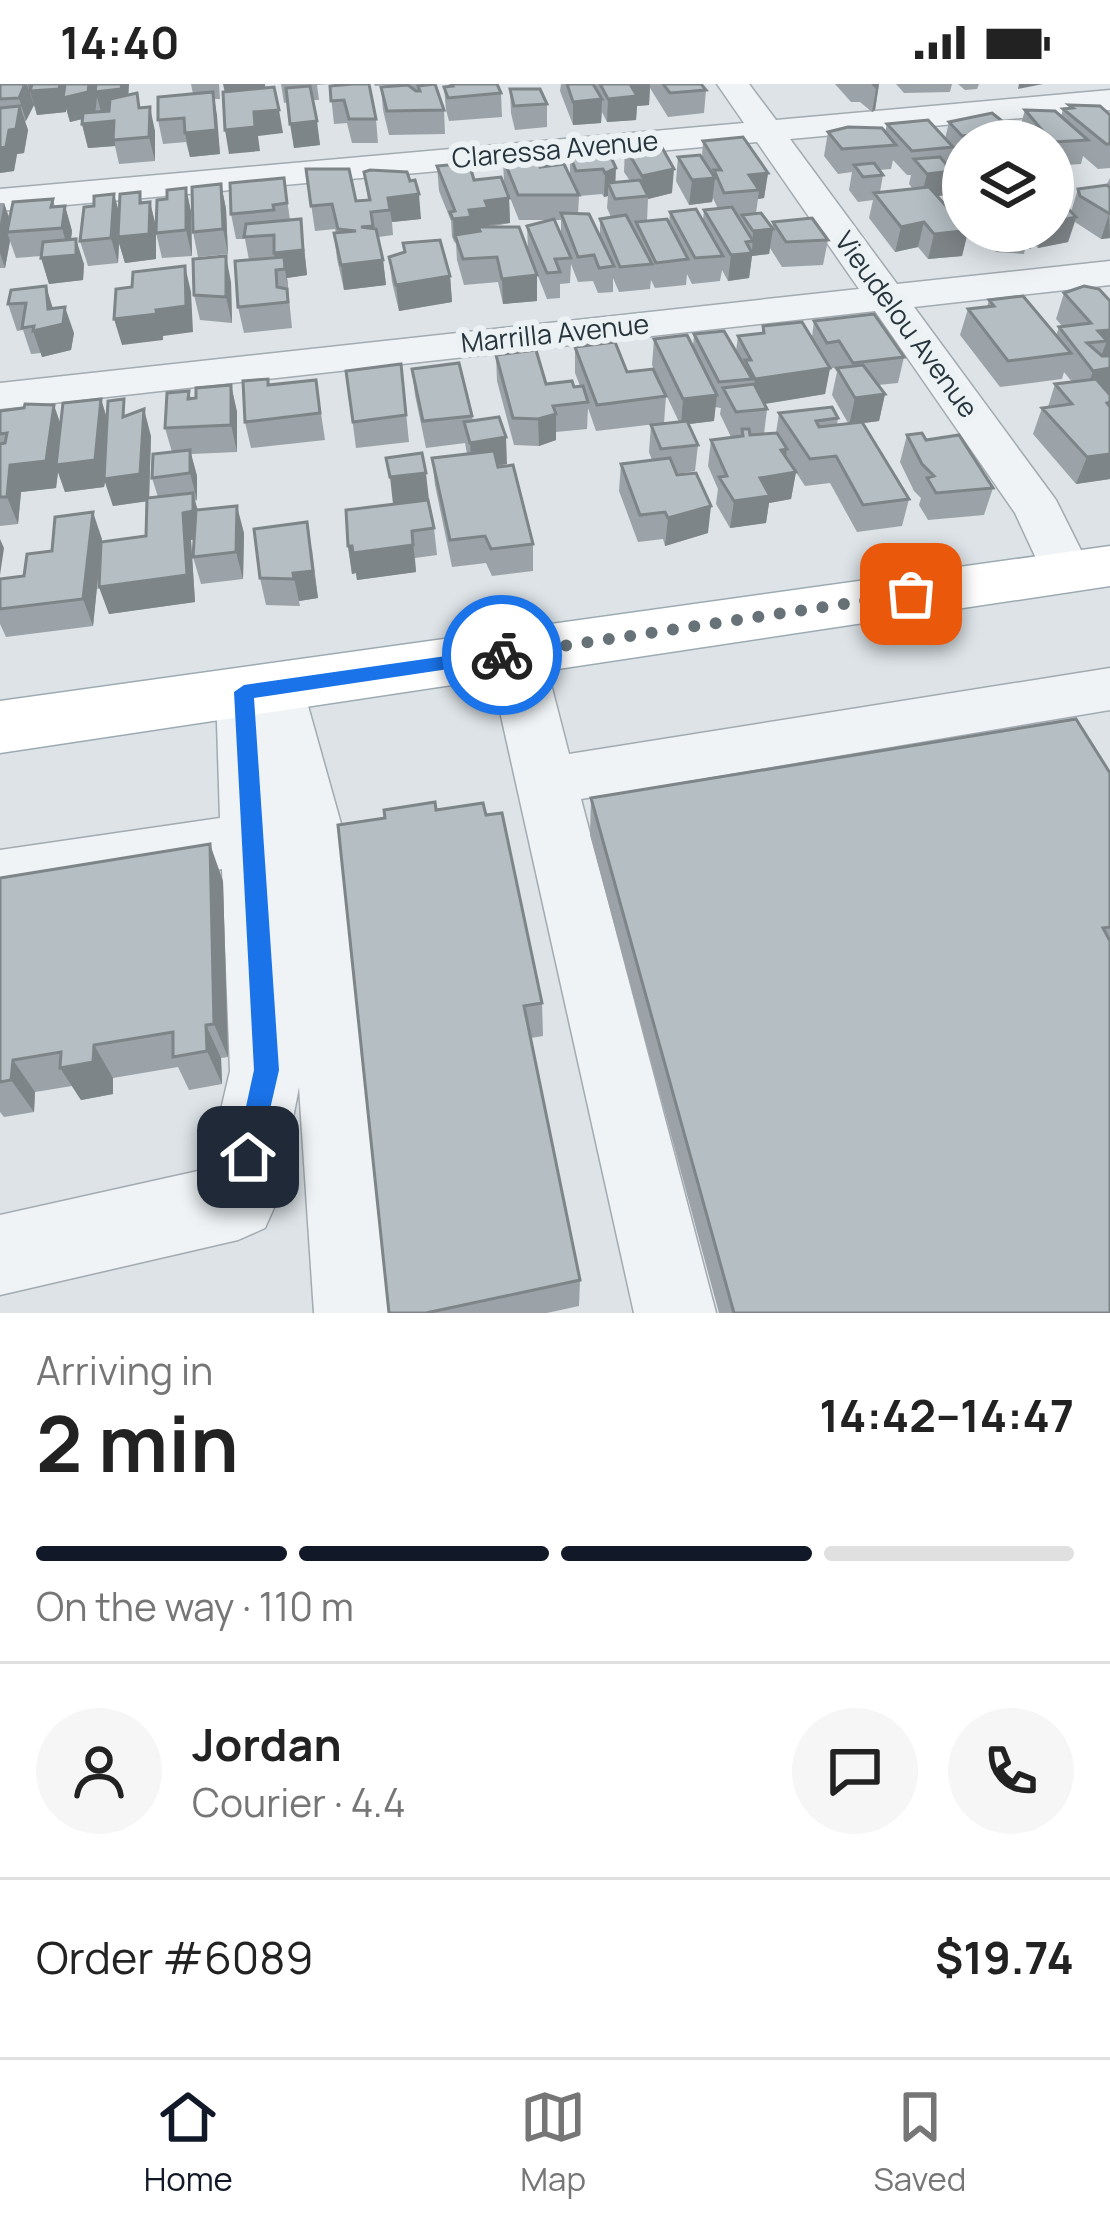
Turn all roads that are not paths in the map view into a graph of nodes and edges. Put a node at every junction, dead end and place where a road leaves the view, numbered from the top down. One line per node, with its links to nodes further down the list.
1 (734, 84): 3 (street, Vieudelou Avenue)
2 (1110, 100): 3 (street, Claressa Avenue)
3 (767, 130): 4 (street, Claressa Avenue); 6 (street, Vieudelou Avenue)
4 (0, 200)
5 (1110, 273): 6 (street, Marrilla Avenue)
6 (887, 298): 7 (street, Marrilla Avenue); 8 (street, Vieudelou Avenue)
7 (0, 396)
8 (1088, 569): 9 (main road)
9 (515, 653): 11 (main road); 13 (street)
10 (1110, 689): 13 (street)
11 (259, 690): 12 (main road); 14 (street)
12 (0, 727)
13 (546, 781): 18 (street)
14 (315, 835): 15 (street); 16 (street); 17 (street)
15 (0, 877)
16 (0, 1255)
17 (355, 1313)
18 (675, 1313)

